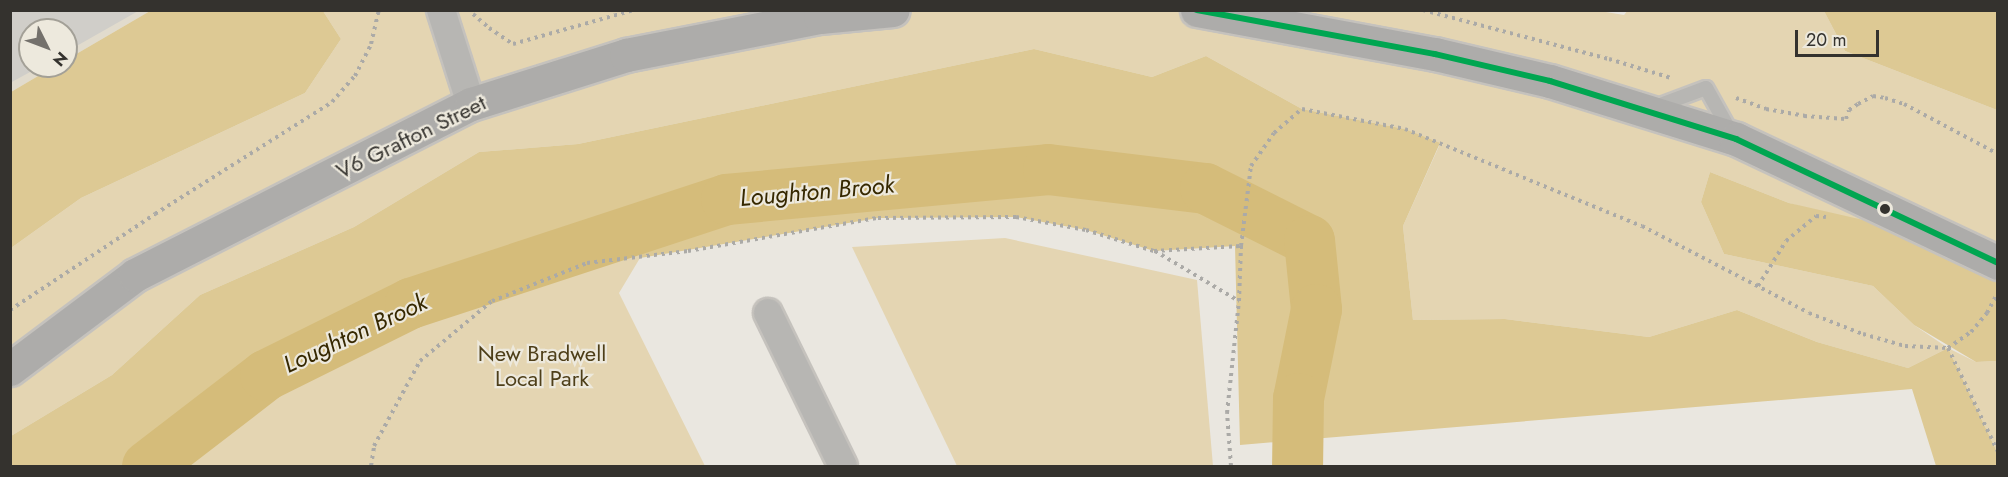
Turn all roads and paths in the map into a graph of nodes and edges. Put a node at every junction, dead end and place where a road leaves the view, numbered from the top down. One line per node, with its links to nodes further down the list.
1 (379, 10): 15 (path)
2 (441, 10): 7 (street)
3 (472, 10): 4 (path)
4 (634, 10)
5 (893, 10): 7 (street, V6 Grafton Street)
6 (1197, 10): 11 (street)
7 (471, 104): 18 (street, V6 Grafton Street)
8 (1827, 217): 12 (path)
9 (1241, 246): 10 (path); 12 (path); 14 (path)
10 (1154, 251): 14 (path); 20 (path)
11 (1998, 263)
12 (1758, 286): 17 (path)
13 (1998, 292): 17 (path)
14 (1239, 301): 22 (path)
15 (10, 310)
16 (768, 313): 21 (street)
17 (1948, 348): 19 (path)
18 (10, 369)
19 (1998, 452)
20 (371, 466)
21 (843, 466)
22 (1231, 466)

